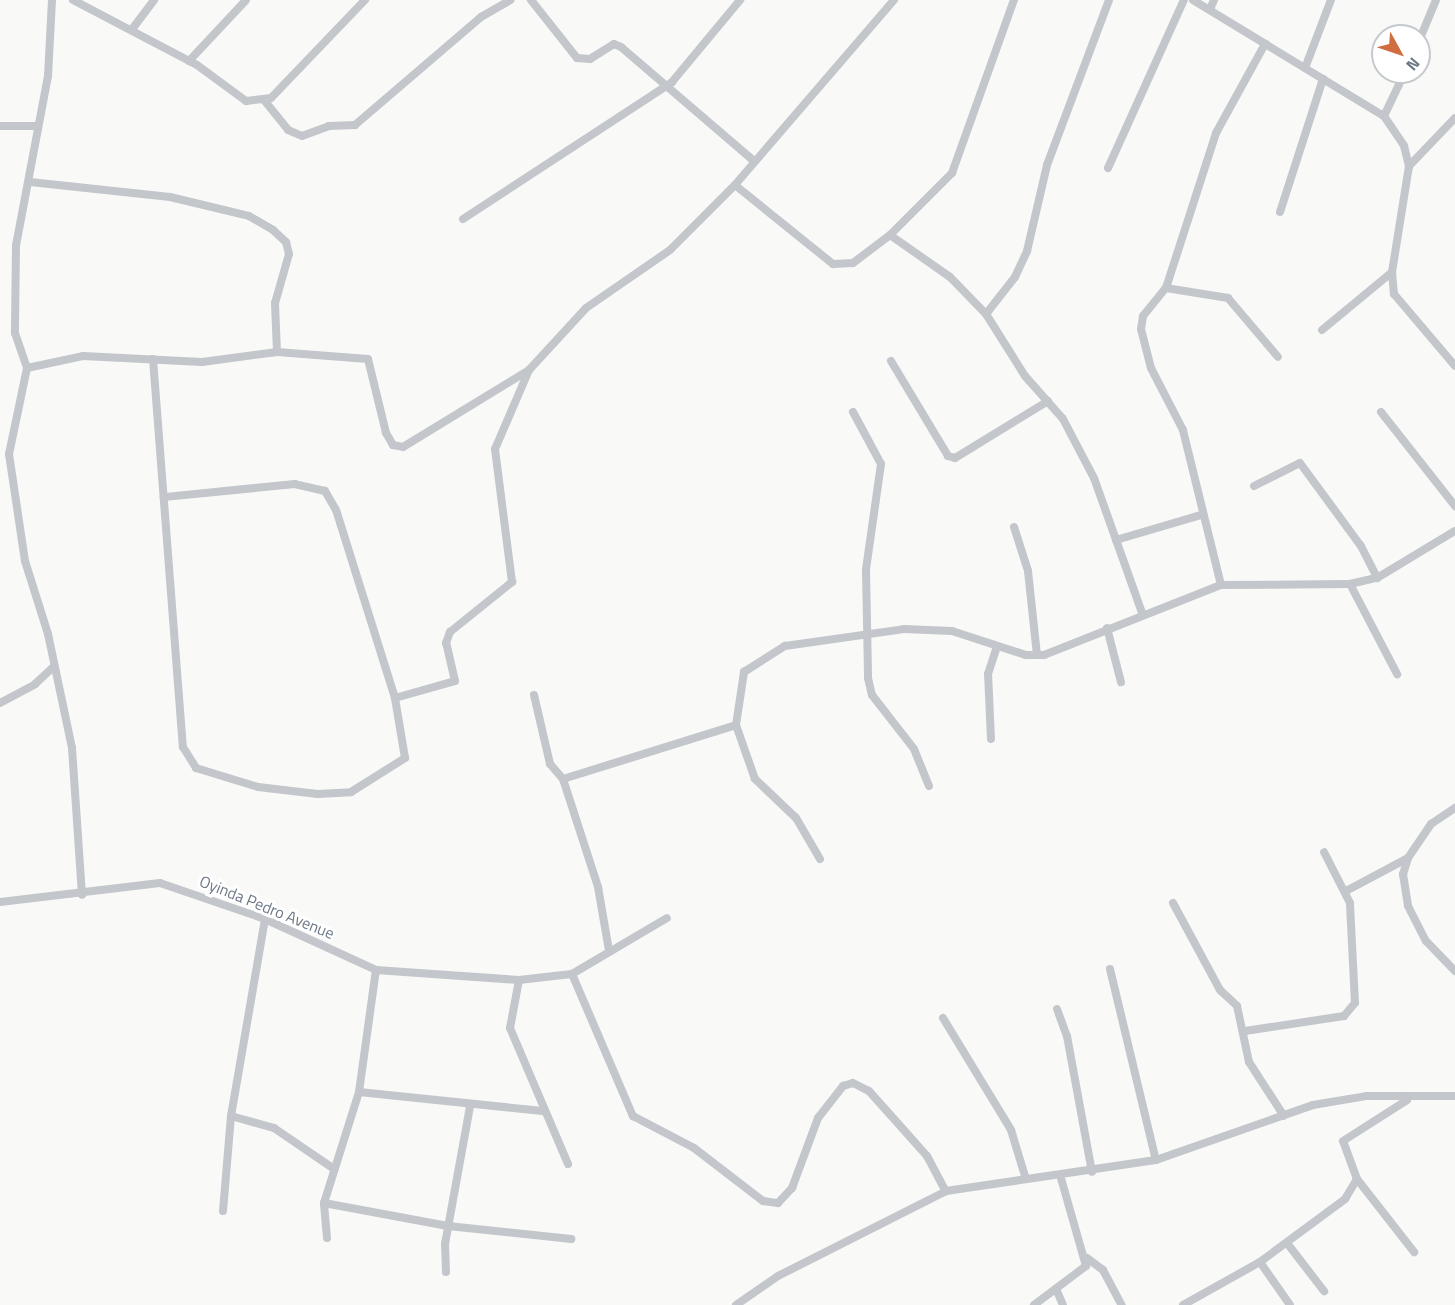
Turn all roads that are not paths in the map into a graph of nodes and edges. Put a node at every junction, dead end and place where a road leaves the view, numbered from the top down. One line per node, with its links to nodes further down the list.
1 (52, 0): 29 (street)
2 (73, 0): 18 (street)
3 (154, 0): 18 (street)
4 (246, 0): 20 (street)
5 (365, 0): 25 (street)
6 (510, 0): 25 (street)
7 (531, 0): 23 (street)
8 (740, 0): 23 (street)
9 (894, 0): 30 (street)
10 (1014, 0): 37 (street)
11 (1109, 0): 40 (street)
12 (1184, 0): 32 (street)
13 (1193, 0): 16 (street)
14 (1331, 0): 21 (street)
15 (1436, 0): 17 (street)
16 (1212, 4): 19 (street)
17 (1426, 24)
18 (133, 28): 20 (street)
19 (1265, 44): 21 (street); 39 (street)
20 (189, 61): 25 (street)
21 (1305, 68): 22 (street)
22 (1323, 79): 26 (street); 35 (street)
23 (669, 84): 30 (street); 36 (street)
24 (1399, 84): 26 (street)
25 (264, 100)
26 (1384, 116): 31 (street)
27 (1455, 118): 31 (street)
28 (0, 126): 29 (street)
29 (37, 126): 33 (street)
30 (754, 161): 34 (street)
31 (1409, 166): 38 (street)
32 (1108, 168)
33 (30, 182): 42 (street); 47 (street)
34 (735, 185): 37 (street); 48 (street)
35 (1280, 212)
36 (464, 219)
37 (890, 235): 40 (street)
38 (1392, 272): 41 (street); 46 (street)
39 (1166, 288): 43 (street); 55 (street)
40 (986, 314): 49 (street)
41 (1322, 330)
42 (277, 352): 44 (street); 48 (street)
43 (1278, 357)
44 (153, 359): 47 (street); 53 (street)
45 (891, 362): 49 (street)
46 (1455, 366)
47 (27, 368): 67 (street)
48 (529, 370): 71 (street)
49 (1048, 401): 58 (street)
50 (853, 412): 64 (street)
51 (1381, 412): 54 (street)
52 (1254, 486): 59 (street)
53 (164, 497): 71 (street); 71 (street)
54 (1455, 506)
55 (1201, 515): 58 (street); 61 (street)
56 (1014, 527): 66 (street)
57 (1455, 531): 59 (street)
58 (1116, 540): 62 (street)
59 (1377, 578): 60 (street)
60 (1350, 584): 61 (street); 68 (street)
61 (1221, 585): 62 (street)
62 (1142, 613): 63 (street)
63 (1107, 628): 66 (street); 69 (street)
64 (864, 636): 65 (street); 73 (street); 76 (street)
65 (997, 646): 66 (street); 74 (street)
66 (1037, 655)
67 (52, 668): 72 (street); 82 (street)
68 (1397, 674)
69 (1121, 682)
70 (534, 695): 75 (street)
71 (395, 698)
72 (0, 703)
73 (736, 725): 75 (street); 80 (street)
74 (991, 739)
75 (563, 779): 87 (street)
76 (929, 786)
77 (1455, 808): 79 (street)
78 (1324, 852): 81 (street)
79 (1408, 858): 81 (street); 90 (street)
80 (820, 859)
81 (1346, 891): 95 (street)
82 (82, 895): 83 (street, Oyinda Pedro Avenue); 86 (street, Oyinda Pedro Avenue)
83 (0, 903)
84 (1173, 903): 95 (street)
85 (667, 918): 87 (street)
86 (265, 919): 89 (street, Oyinda Pedro Avenue); 101 (street)
87 (609, 951): 91 (street)
88 (1110, 969): 103 (street)
89 (376, 970): 92 (street); 96 (street)
90 (1455, 971)
91 (572, 974): 92 (street); 110 (street)
92 (519, 980): 100 (street)
93 (1057, 1009): 106 (street)
94 (943, 1018): 107 (street)
95 (1245, 1031): 102 (street)
96 (359, 1092): 99 (street); 105 (street)
97 (1455, 1096): 98 (street)
98 (1407, 1100): 102 (street); 109 (street)
99 (470, 1107): 100 (street); 113 (street)
100 (543, 1111): 104 (street)
101 (231, 1116): 105 (street); 112 (street)
102 (1284, 1116): 103 (street)
103 (1156, 1160): 106 (street)
104 (568, 1164)
105 (334, 1169): 111 (street)
106 (1092, 1172): 108 (street)
107 (1025, 1176): 108 (street); 110 (street)
108 (1061, 1178): 118 (street)
109 (1357, 1179): 116 (street); 117 (street)
110 (946, 1191): 123 (street)
111 (324, 1203): 113 (street); 114 (street)
112 (223, 1211)
113 (448, 1226): 115 (street); 120 (street)
114 (327, 1238)
115 (571, 1239)
116 (1287, 1243): 119 (street); 122 (street)
117 (1414, 1252)
118 (1087, 1262): 121 (street); 126 (street)
119 (1260, 1262): 127 (street); 128 (street)
120 (446, 1272)
121 (1057, 1291): 124 (street); 125 (street)
122 (1324, 1291)
123 (739, 1304)
124 (1034, 1305)
125 (1063, 1305)
126 (1122, 1305)
127 (1183, 1305)
128 (1290, 1305)

